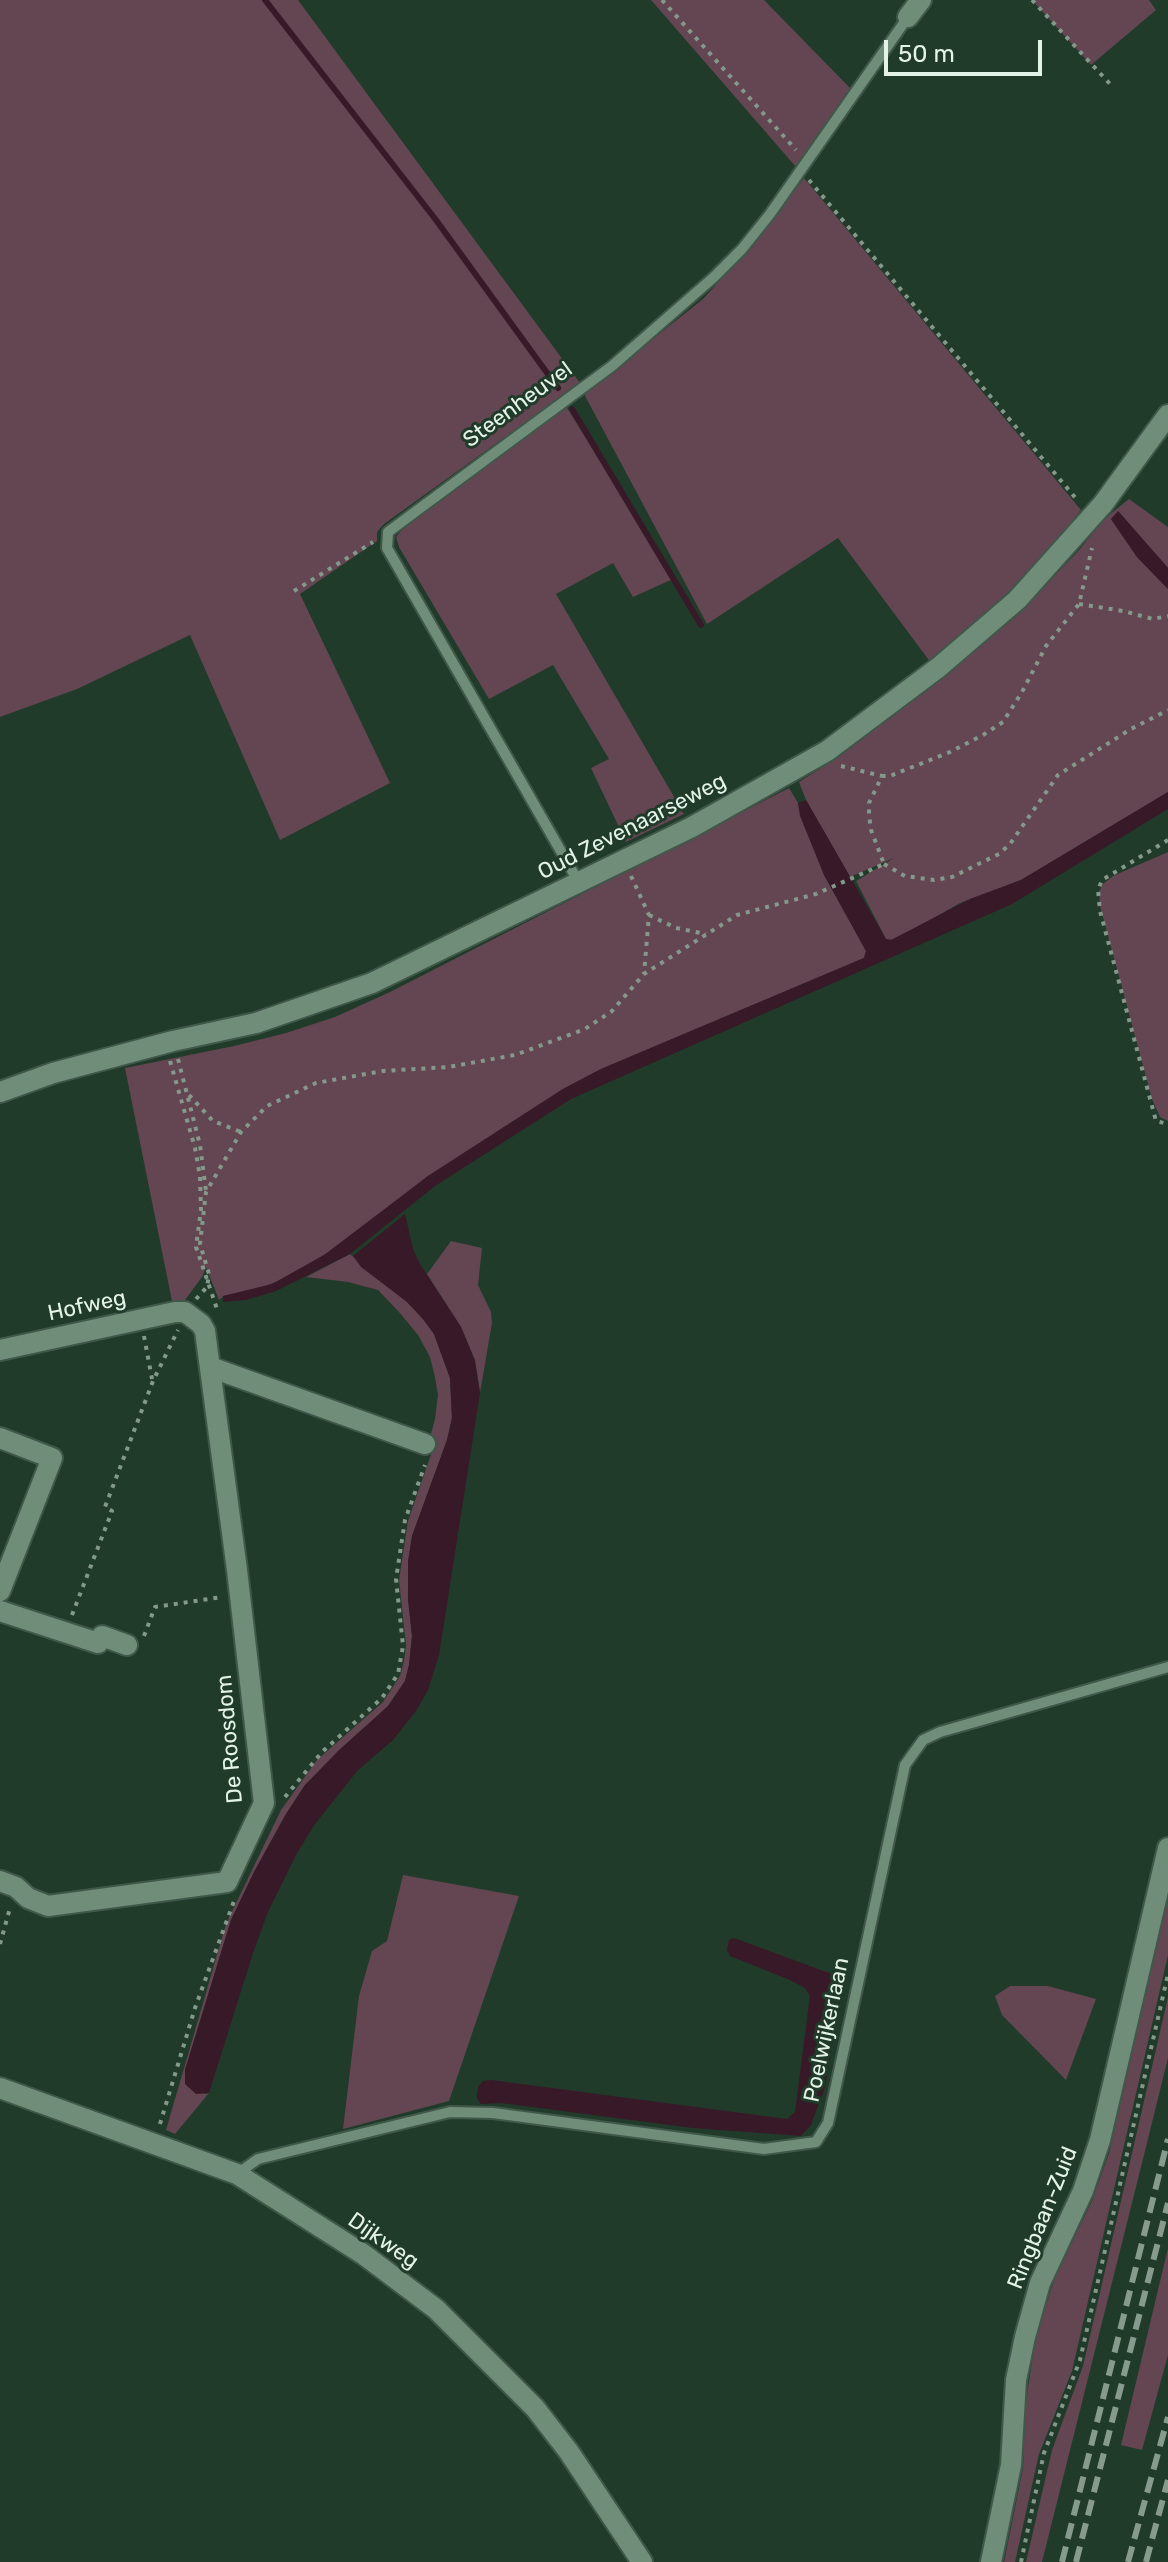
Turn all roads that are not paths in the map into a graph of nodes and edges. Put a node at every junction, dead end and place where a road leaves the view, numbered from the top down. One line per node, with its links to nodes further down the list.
1 (914, 8): 3 (lane, Steenheuvel)
2 (1168, 415): 3 (street, Oud Zevenaarseweg)
3 (578, 881): 4 (street, Oud Zevenaarseweg)
4 (0, 1092)
5 (185, 1312): 6 (street, Hofweg); 7 (street, De Roosdom)
6 (0, 1350)
7 (210, 1367): 9 (street); 15 (street, De Roosdom)
8 (0, 1438): 10 (street)
9 (425, 1444)
10 (0, 1591)
11 (0, 1611): 12 (street)
12 (127, 1645)
13 (1168, 1667): 17 (lane, Poelwijkerlaan)
14 (1168, 1848): 19 (street, Ringbaan-Zuid)
15 (8, 1884)
16 (0, 2088): 17 (street, Dijkweg)
17 (237, 2174): 18 (street, Dijkweg)
18 (642, 2562)
19 (991, 2562)

